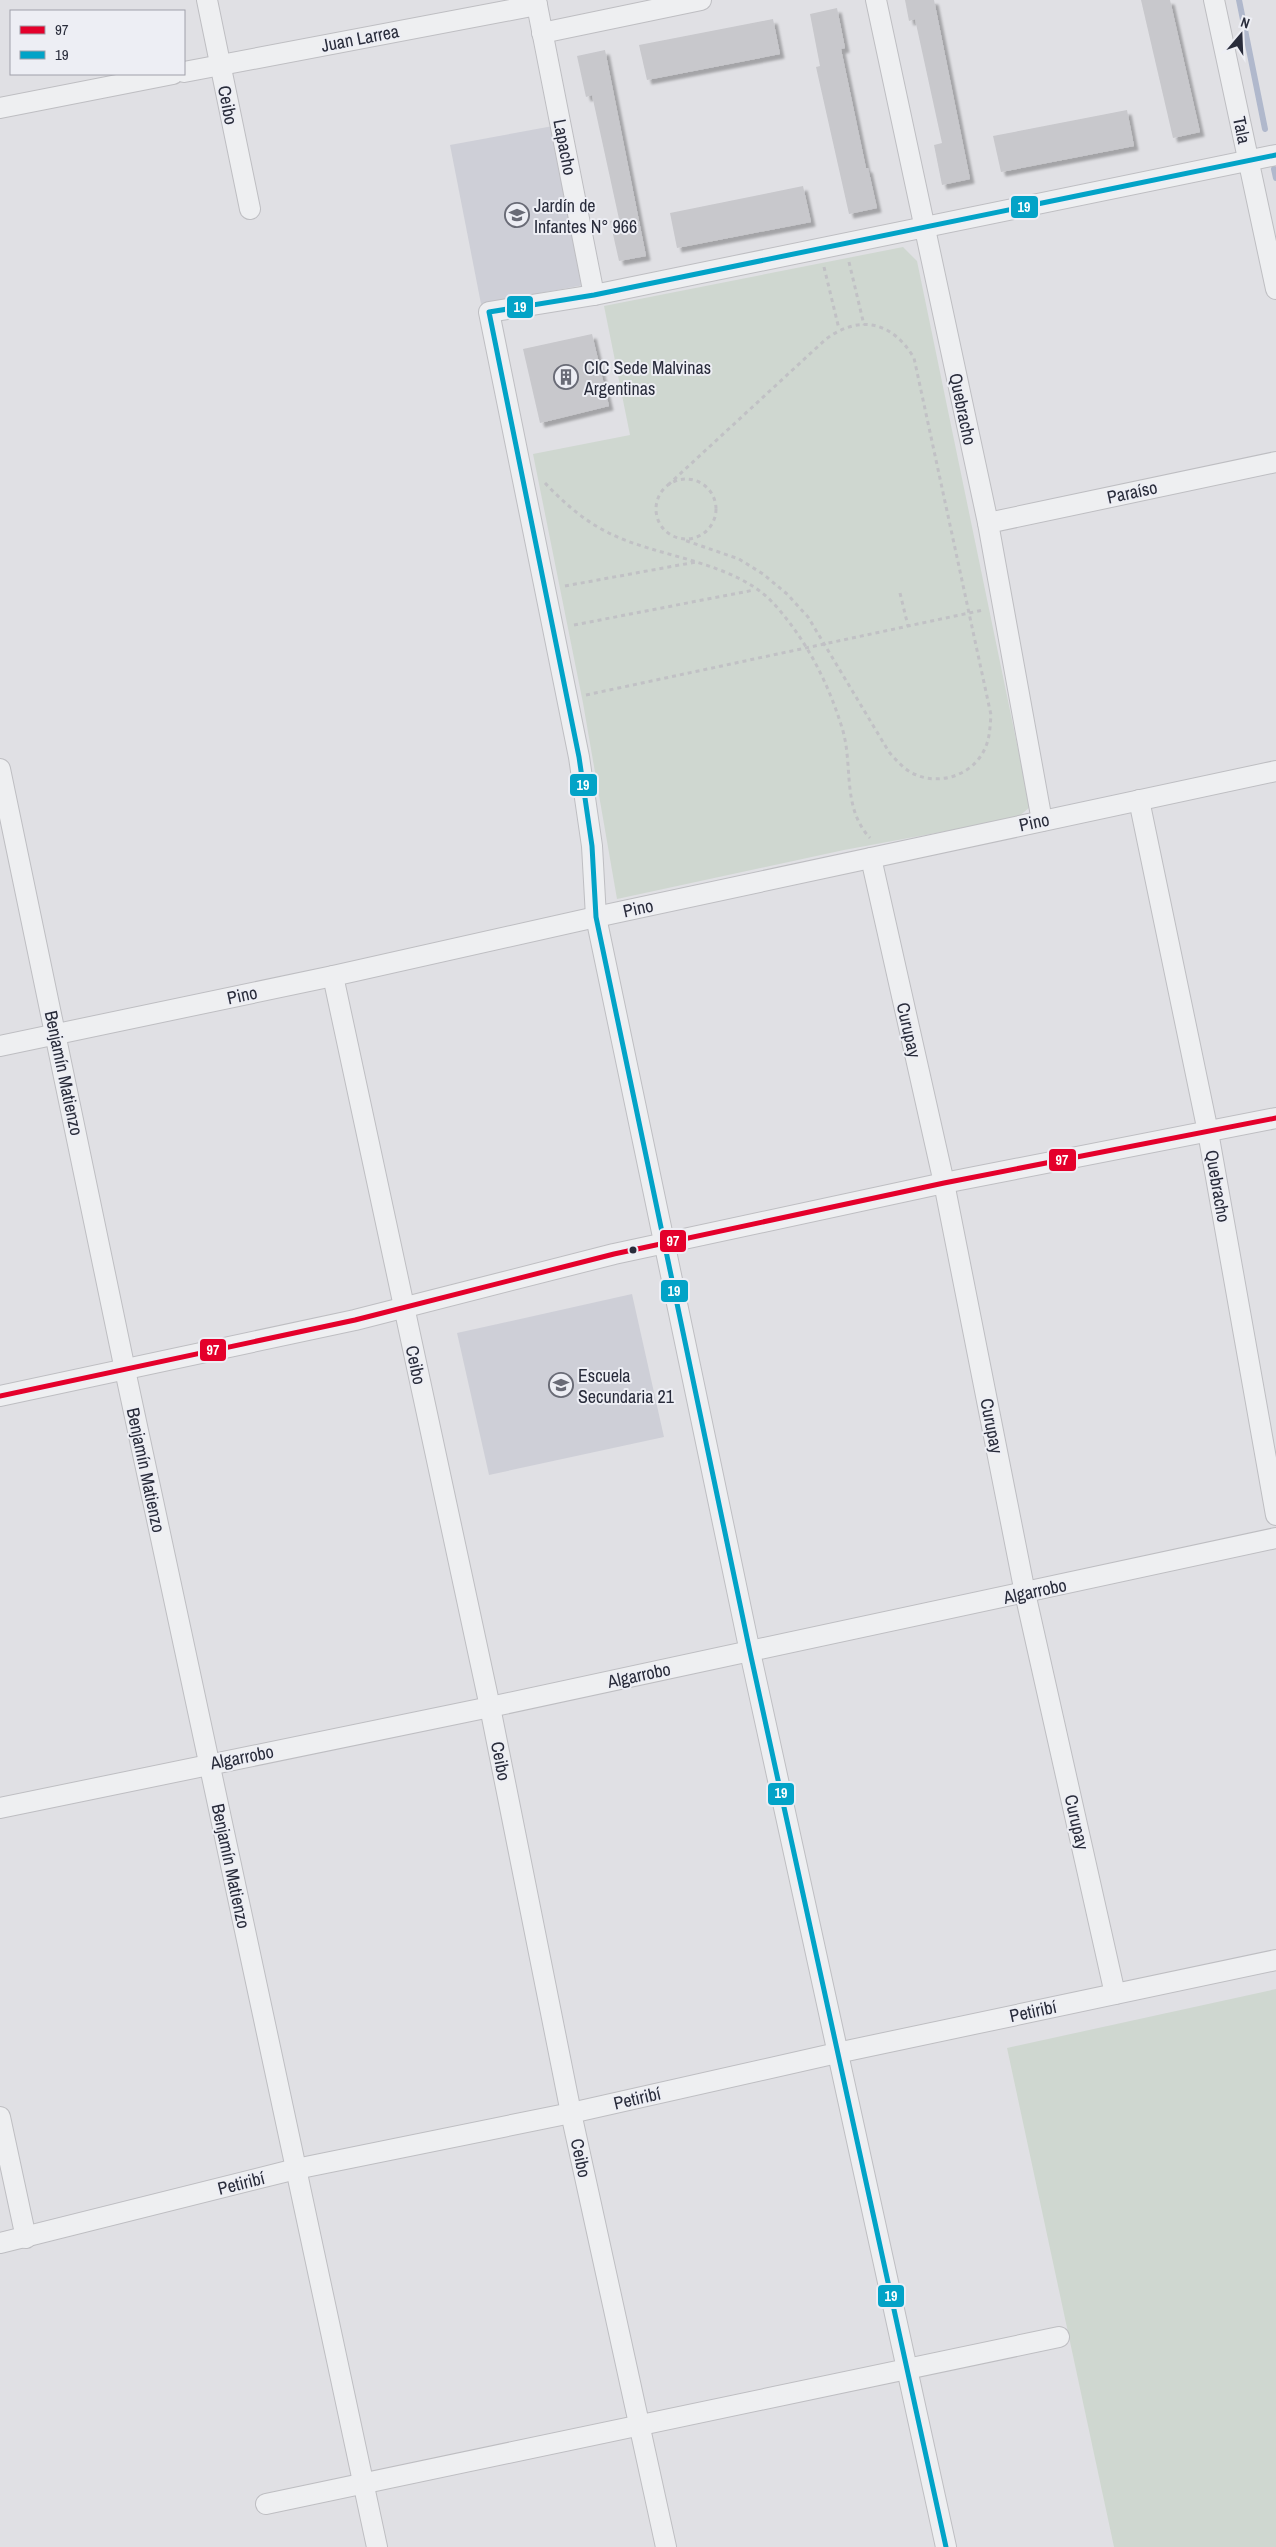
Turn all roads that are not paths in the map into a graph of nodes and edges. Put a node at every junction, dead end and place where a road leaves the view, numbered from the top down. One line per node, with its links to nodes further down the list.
1 (207, 0): 7 (street, Ceibo)
2 (701, 0): 6 (street)
3 (876, 0): 14 (street, Quebracho)
4 (1214, 0): 12 (street, Tala)
5 (536, 2): 6 (street, Lapacho); 7 (street, Juan Larrea)
6 (542, 33): 16 (street, Lapacho)
7 (220, 64): 8 (street, Juan Larrea); 13 (street, Ceibo)
8 (185, 72)
9 (168, 75): 10 (street)
10 (0, 108)
11 (1276, 155): 12 (street)
12 (1249, 160): 14 (street); 15 (street, Tala)
13 (250, 210)
14 (923, 228): 16 (street); 18 (street, Quebracho)
15 (1276, 289)
16 (594, 295): 24 (street)
17 (1276, 462): 18 (street, Paraíso)
18 (988, 523): 22 (street, Quebracho)
19 (0, 769): 26 (street, Benjamín Matienzo)
20 (1276, 770): 21 (street, Pino)
21 (1139, 800): 22 (street, Pino); 29 (street, Quebracho)
22 (1042, 821): 23 (street, Pino)
23 (878, 856): 24 (street, Pino); 30 (street, Curupay)
24 (596, 917): 25 (street, Pino); 31 (street)
25 (333, 976): 26 (street, Pino); 32 (street, Ceibo)
26 (56, 1034): 27 (street, Pino); 33 (street, Benjamín Matienzo)
27 (0, 1046)
28 (1276, 1118): 29 (street)
29 (1208, 1132): 30 (street); 35 (street, Quebracho)
30 (944, 1183): 31 (street); 37 (street, Curupay)
31 (665, 1244): 32 (street); 38 (street)
32 (403, 1307): 33 (street); 39 (street, Ceibo)
33 (125, 1370): 34 (street); 40 (street, Benjamín Matienzo)
34 (0, 1396)
35 (1276, 1516)
36 (1276, 1538): 37 (street, Algarrobo)
37 (1025, 1593): 38 (street, Algarrobo); 43 (street, Curupay)
38 (750, 1652): 39 (street, Algarrobo); 44 (street)
39 (490, 1707): 40 (street, Algarrobo); 45 (street, Ceibo)
40 (209, 1763): 41 (street, Algarrobo); 47 (street, Benjamín Matienzo)
41 (0, 1808)
42 (1276, 1960): 43 (street, Petiribí)
43 (1115, 1994): 44 (street, Petiribí)
44 (837, 2053): 45 (street, Petiribí); 51 (street)
45 (571, 2113): 47 (street, Petiribí); 52 (street, Ceibo)
46 (0, 2117): 48 (street)
47 (296, 2170): 48 (street, Petiribí); 53 (street, Benjamín Matienzo)
48 (26, 2238): 49 (street, Petiribí)
49 (0, 2242)
50 (1059, 2337): 51 (street)
51 (906, 2369): 52 (street); 57 (street)
52 (639, 2425): 53 (street); 56 (street, Ceibo)
53 (363, 2482): 54 (street); 55 (street, Benjamín Matienzo)
54 (266, 2504)
55 (377, 2547)
56 (666, 2547)
57 (946, 2547)

